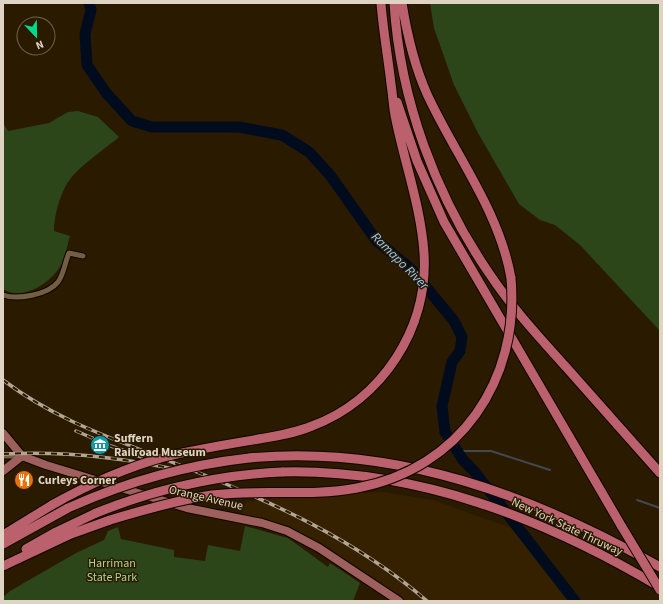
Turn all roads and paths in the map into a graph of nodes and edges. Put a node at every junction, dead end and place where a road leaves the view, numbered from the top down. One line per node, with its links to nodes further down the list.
1 (381, 3): 4 (highway)
2 (394, 3): 7 (highway)
3 (402, 3): 16 (highway, bridge)
4 (391, 84): 14 (highway, bridge); 19 (highway, bridge)
5 (83, 256): 6 (street)
6 (3, 295)
7 (603, 410): 11 (highway); 13 (highway)
8 (3, 433): 10 (main road)
9 (3, 456): 10 (street)
10 (22, 456): 12 (main road); 20 (main road, Orange Avenue)
11 (660, 464)
12 (3, 472)
13 (660, 473)
14 (3, 535)
15 (3, 544): 17 (highway, New York State Thruway, bridge)
16 (3, 565): 18 (highway, New York State Thruway, bridge)
17 (660, 567)
18 (660, 586)
19 (660, 590)
20 (399, 601)

